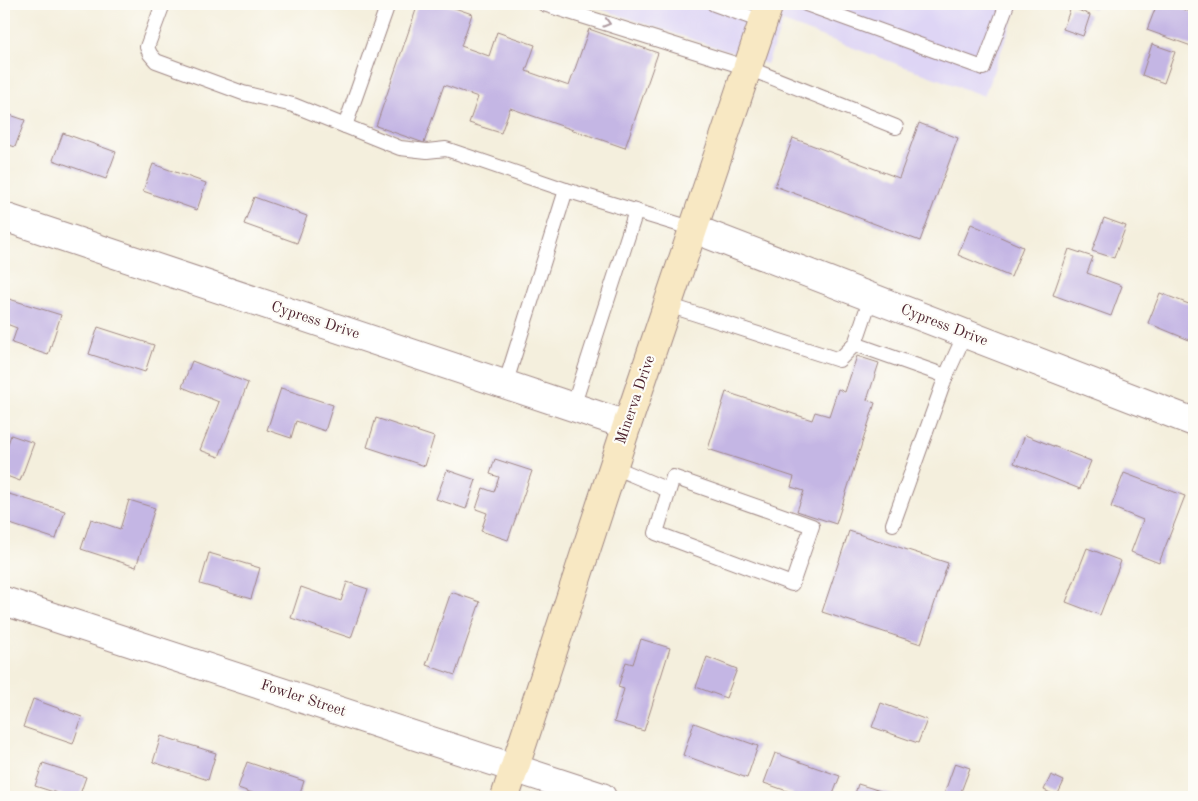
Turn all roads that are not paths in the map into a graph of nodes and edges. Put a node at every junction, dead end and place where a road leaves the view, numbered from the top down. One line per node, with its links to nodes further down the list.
1 (163, 4): 9 (lane)
2 (388, 4): 9 (lane)
3 (544, 4): 8 (lane, one-way to 8)
4 (714, 4): 7 (lane)
5 (806, 4): 6 (lane)
6 (1007, 4)
7 (767, 13): 8 (street, Minerva Drive)
8 (748, 68): 10 (lane); 14 (street, Minerva Drive)
9 (345, 126): 11 (lane)
10 (896, 127)
11 (566, 190): 12 (lane); 20 (lane)
12 (636, 211): 14 (lane); 21 (lane)
13 (4, 217): 20 (street, Cypress Drive)
14 (694, 229): 15 (street, Cypress Drive); 16 (street, Minerva Drive)
15 (871, 298): 17 (street, Cypress Drive); 18 (lane)
16 (668, 304): 18 (lane); 23 (street, Minerva Drive)
17 (966, 334): 19 (lane); 22 (street, Cypress Drive)
18 (855, 344): 19 (lane)
19 (946, 376): 26 (lane)
20 (505, 385): 21 (street, Cypress Drive)
21 (572, 407): 23 (street, Cypress Drive)
22 (1194, 422)
23 (627, 425): 24 (street, Minerva Drive)
24 (614, 467): 25 (lane); 28 (street, Minerva Drive)
25 (668, 490): 25 (lane)
26 (894, 524)
27 (4, 601): 28 (street, Fowler Street)
28 (515, 768): 29 (street, Minerva Drive); 30 (street, Fowler Street)
29 (506, 797)
30 (602, 797)

